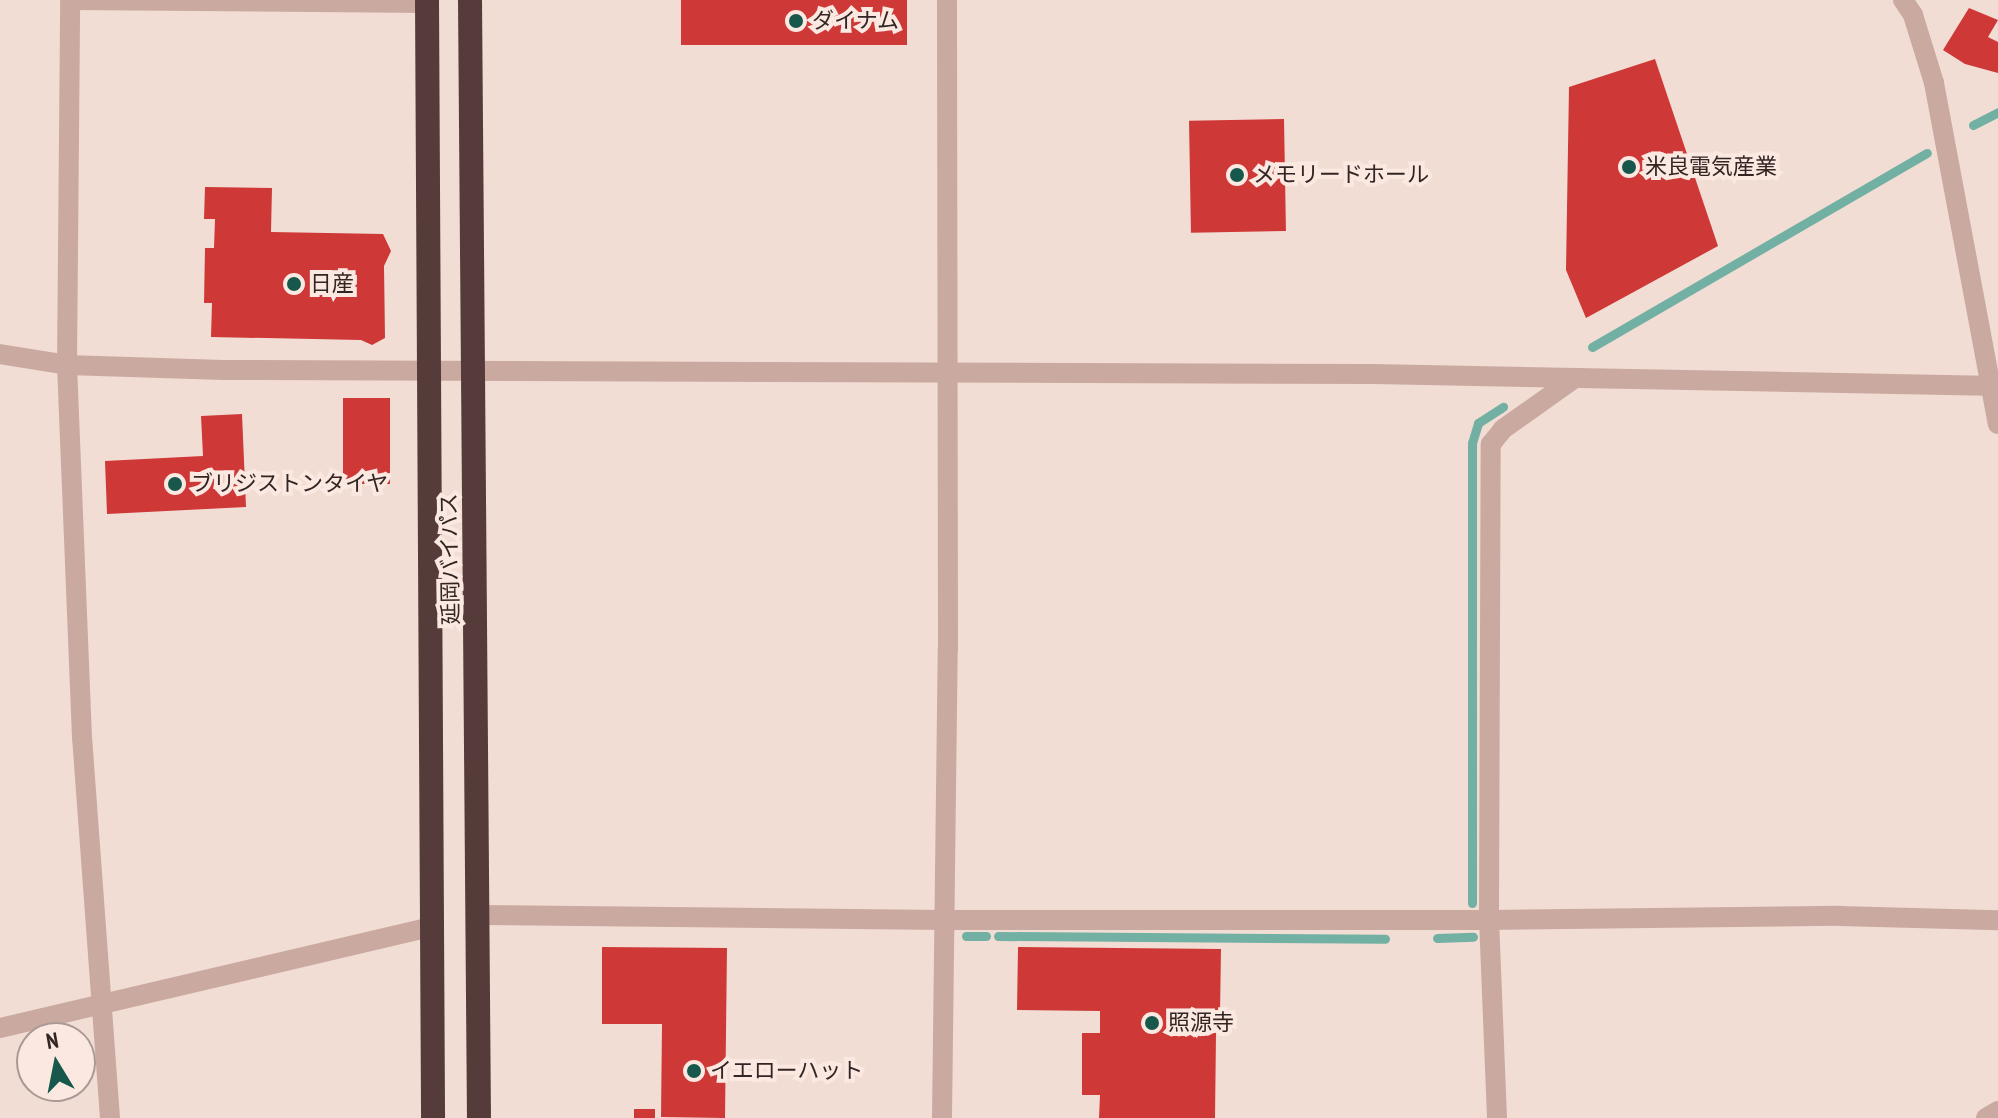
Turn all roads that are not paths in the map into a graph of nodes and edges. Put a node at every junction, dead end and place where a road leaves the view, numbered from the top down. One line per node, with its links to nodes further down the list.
1 (470, 0): 8 (highway, 延岡バイパス)
2 (947, 0): 9 (street)
3 (1903, 0): 11 (street)
4 (427, 1): 6 (street); 7 (highway, 延岡バイパス)
5 (0, 354): 6 (street)
6 (67, 365): 7 (street); 18 (street)
7 (428, 371): 8 (street); 17 (highway, 延岡バイパス)
8 (474, 371): 9 (street); 13 (highway, 延岡バイパス)
9 (946, 374): 10 (street); 14 (street)
10 (1575, 378): 11 (street); 15 (street)
11 (1995, 386): 12 (street)
12 (1998, 424)
13 (478, 915): 14 (street); 23 (highway, 延岡バイパス)
14 (944, 920): 15 (street); 24 (street)
15 (1489, 920): 16 (street); 25 (street)
16 (1998, 920)
17 (432, 927): 18 (street); 22 (highway, 延岡バイパス)
18 (102, 1005): 19 (street); 21 (street)
19 (0, 1028)
20 (1998, 1111): 26 (street)
21 (110, 1118)
22 (433, 1118)
23 (479, 1118)
24 (942, 1118)
25 (1497, 1118)
26 (1986, 1118)

